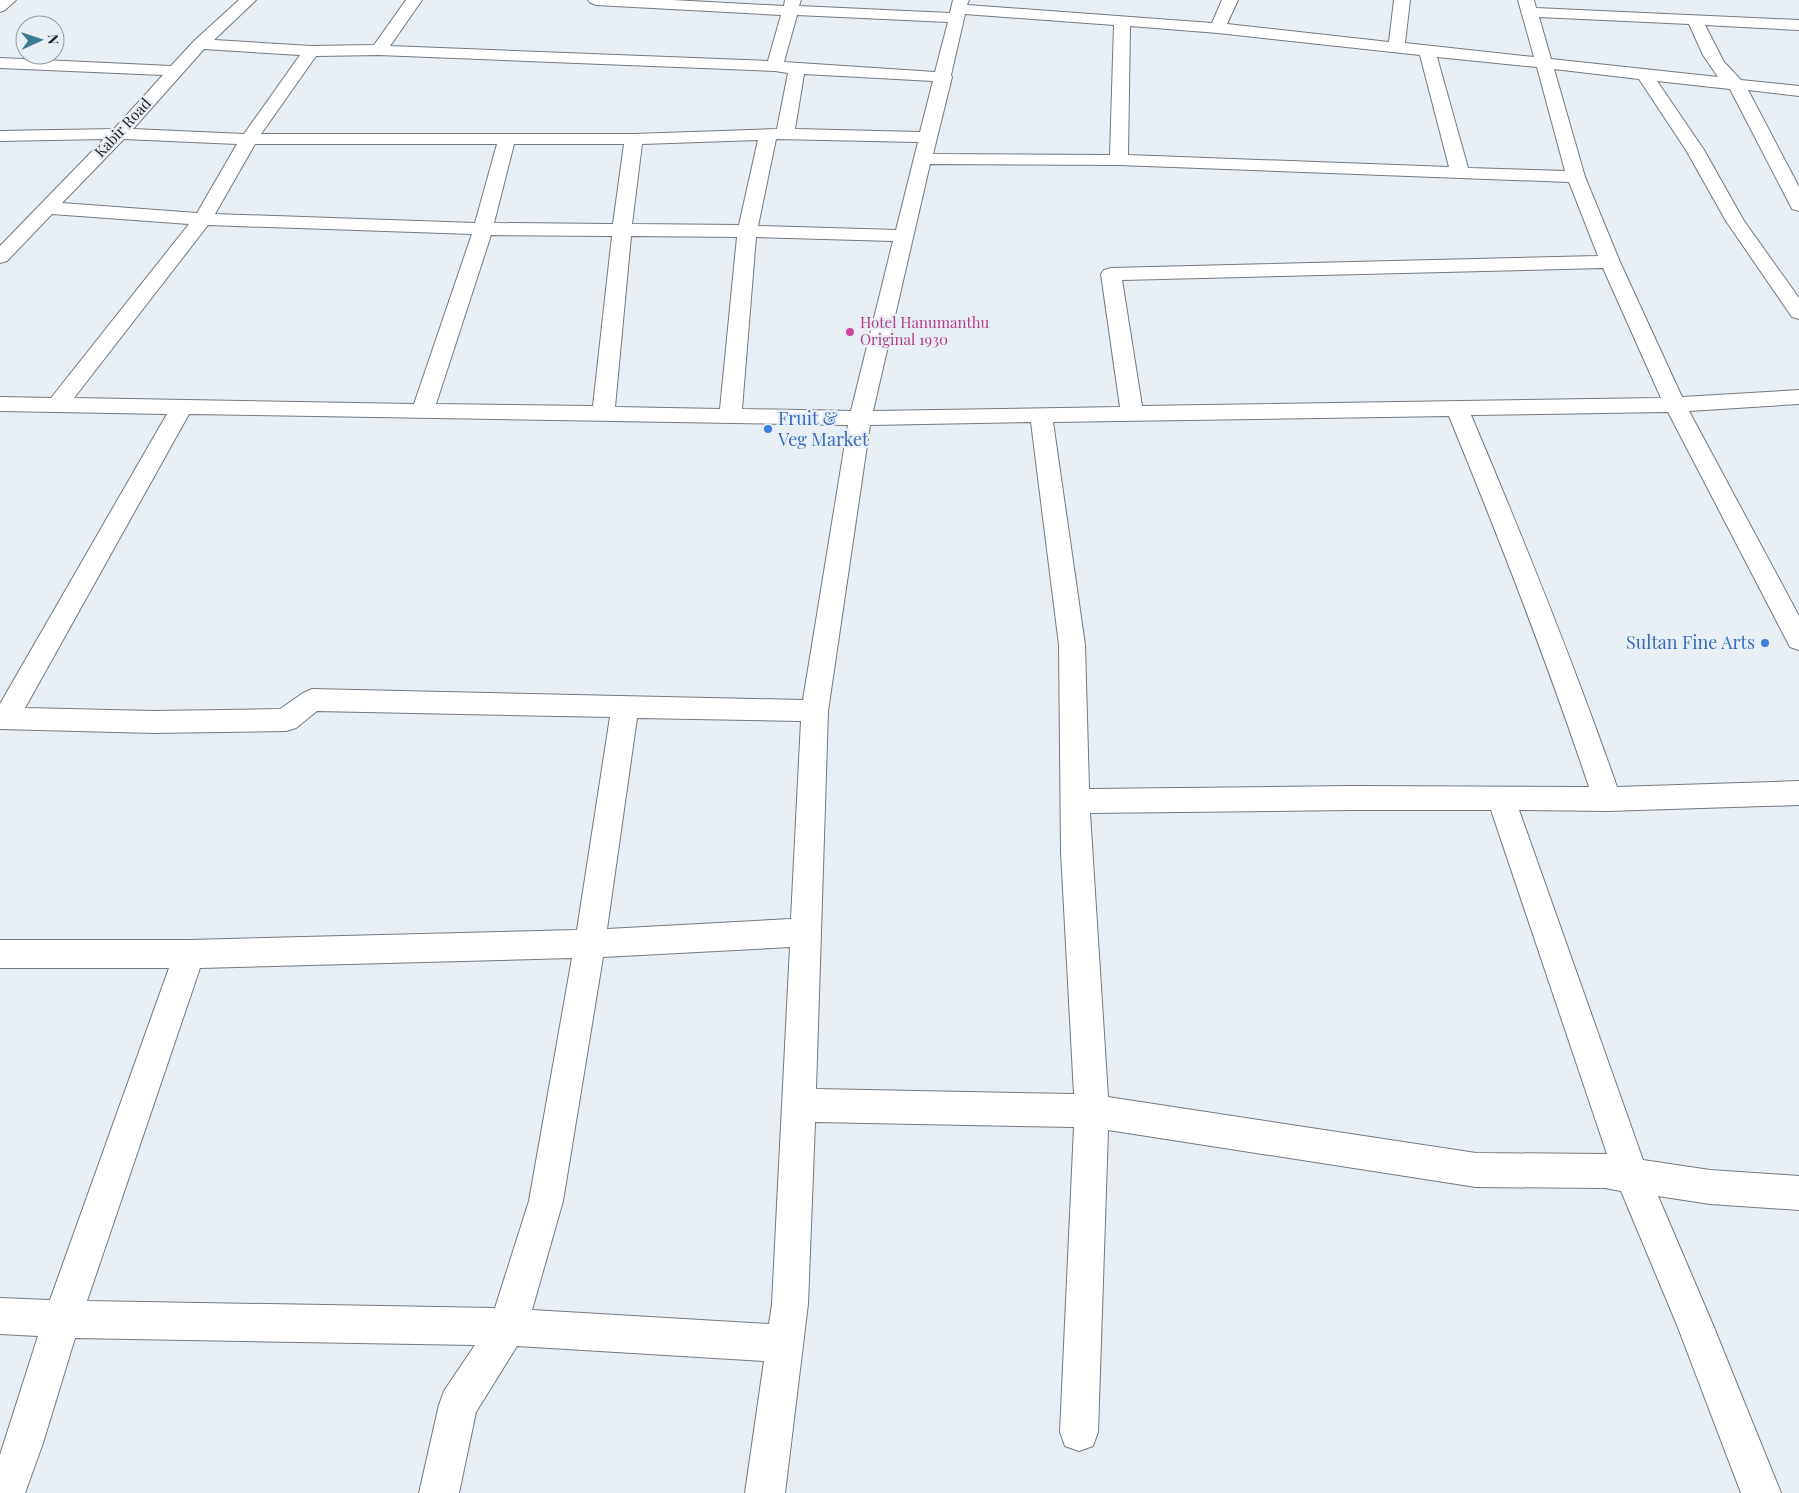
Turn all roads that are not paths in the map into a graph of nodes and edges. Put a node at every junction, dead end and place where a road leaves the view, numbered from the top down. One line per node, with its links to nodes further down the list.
1 (8, 0): 10 (street)
2 (248, 0): 16 (street, Kabir Road)
3 (414, 0): 18 (street)
4 (596, 0): 7 (street)
5 (1230, 0): 15 (street)
6 (1402, 0): 17 (street)
7 (635, 1): 8 (street)
8 (792, 6): 11 (street); 23 (street)
9 (1527, 6): 13 (street); 22 (street)
10 (0, 7)
11 (960, 9): 12 (street); 27 (street)
12 (1129, 17): 15 (street); 37 (street)
13 (1695, 20): 14 (street); 28 (street)
14 (1799, 25)
15 (1218, 28): 17 (street)
16 (200, 44): 19 (street); 25 (street, Kabir Road)
17 (1396, 48): 20 (street)
18 (379, 50): 19 (street); 23 (street)
19 (311, 51): 33 (street)
20 (1427, 51): 22 (street); 38 (street)
21 (0, 63): 25 (street)
22 (1543, 64): 26 (street); 39 (street)
23 (776, 66): 24 (street)
24 (797, 69): 27 (street); 31 (street)
25 (175, 72): 30 (street, Kabir Road)
26 (1645, 75): 28 (street); 49 (street)
27 (944, 77): 36 (street)
28 (1736, 84): 29 (street); 40 (street)
29 (1799, 91)
30 (119, 134): 32 (street); 33 (street); 41 (street, Kabir Road)
31 (776, 134): 35 (street); 36 (street); 45 (street)
32 (0, 136)
33 (249, 139): 34 (street); 42 (street)
34 (507, 139): 35 (street); 43 (street)
35 (634, 139): 44 (street)
36 (926, 148): 37 (street); 46 (street)
37 (1119, 160): 38 (street)
38 (1460, 172): 39 (street)
39 (1576, 177): 48 (street)
40 (1799, 205)
41 (46, 208): 42 (street); 47 (street, Kabir Road)
42 (203, 219): 43 (street); 52 (street)
43 (483, 229): 44 (street); 56 (street)
44 (622, 230): 45 (street); 57 (street)
45 (747, 231): 46 (street); 59 (street)
46 (905, 236): 61 (street)
47 (0, 257)
48 (1610, 262): 53 (street); 58 (street)
49 (1799, 313)
50 (1799, 396): 53 (street)
51 (0, 404): 52 (street)
52 (58, 404): 54 (street)
53 (1675, 405): 55 (street); 62 (street)
54 (182, 407): 56 (street); 65 (street)
55 (1457, 409): 58 (street); 68 (street)
56 (423, 411): 57 (street)
57 (603, 414): 59 (street)
58 (1132, 414): 60 (street)
59 (730, 416): 61 (street)
60 (1042, 416): 61 (street); 69 (street)
61 (860, 418): 64 (street)
62 (1799, 640)
63 (625, 707): 64 (street); 65 (street); 71 (street)
64 (815, 710): 70 (street)
65 (3, 718)
66 (1799, 793): 68 (street)
67 (1501, 799): 68 (street); 69 (street); 76 (street)
68 (1607, 799)
69 (1075, 801): 75 (street)
70 (806, 932): 71 (street); 74 (street)
71 (590, 944): 73 (street); 80 (street)
72 (0, 954): 73 (street)
73 (189, 954): 79 (street)
74 (798, 1105): 75 (street); 81 (street)
75 (1092, 1111): 76 (street); 82 (street)
76 (1632, 1176): 77 (street); 86 (street)
77 (1799, 1193)
78 (0, 1316): 79 (street)
79 (62, 1319): 80 (street); 83 (street)
80 (508, 1327): 81 (street); 84 (street)
81 (785, 1344): 85 (street)
82 (1079, 1432)
83 (5, 1493)
84 (439, 1493)
85 (765, 1493)
86 (1761, 1493)

